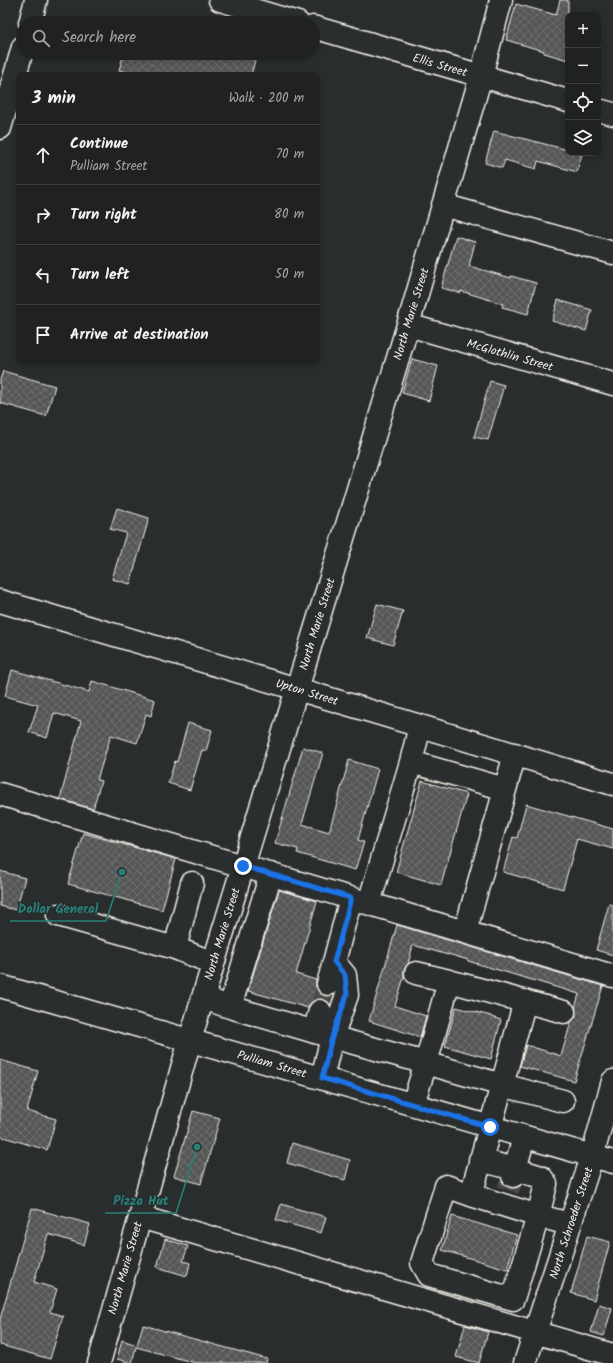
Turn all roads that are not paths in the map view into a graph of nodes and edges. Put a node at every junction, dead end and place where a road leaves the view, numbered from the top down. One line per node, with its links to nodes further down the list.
1 (36, 0): 4 (street)
2 (220, 0): 5 (street)
3 (501, 0): 8 (street, North Marie Street)
4 (32, 16)
5 (274, 16)
6 (320, 29): 8 (street, Ellis Street)
7 (19, 60): 12 (street)
8 (481, 76): 9 (street, Ellis Street); 13 (street, North Marie Street)
9 (565, 100)
10 (601, 111): 11 (street)
11 (613, 114)
12 (0, 128)
13 (443, 205): 14 (street); 15 (street, North Marie Street)
14 (613, 253)
15 (408, 326): 16 (street, McGlothlin Street); 18 (street, North Marie Street)
16 (613, 384)
17 (0, 601): 18 (street, Upton Street)
18 (297, 689): 19 (street, Upton Street); 25 (street, North Marie Street)
19 (420, 726): 20 (street, Upton Street); 21 (street)
20 (515, 754): 22 (street, Upton Street); 23 (street)
21 (411, 762): 23 (street); 28 (street)
22 (613, 784)
23 (505, 789): 30 (street)
24 (0, 794): 25 (street)
25 (243, 866): 26 (street); 33 (street, North Marie Street)
26 (270, 874): 28 (street); 41 (street)
27 (192, 883): 31 (street)
28 (360, 901): 30 (street); 32 (street)
29 (58, 915): 31 (street)
30 (465, 932): 35 (street)
31 (174, 948): 33 (street)
32 (334, 962): 37 (street); 44 (street)
33 (213, 963): 39 (street, North Marie Street)
34 (416, 973): 36 (street)
35 (613, 976)
36 (449, 981): 40 (street); 46 (street)
37 (328, 984)
38 (0, 986): 45 (street, Pulliam Street)
39 (203, 998): 41 (street); 45 (street, North Marie Street)
40 (524, 1001): 43 (street); 49 (street)
41 (230, 1007): 44 (street)
42 (320, 1011): 44 (street)
43 (564, 1012)
44 (323, 1035): 46 (street); 47 (street)
45 (190, 1040): 47 (street, Pulliam Street); 60 (street, North Marie Street)
46 (426, 1063): 49 (street); 51 (street)
47 (322, 1078): 51 (street, Pulliam Street)
48 (613, 1081): 54 (street, North Schroeder Street)
49 (502, 1085): 50 (street); 52 (street)
50 (563, 1101)
51 (413, 1104): 52 (street, Pulliam Street)
52 (490, 1127): 53 (street, Pulliam Street); 55 (street)
53 (524, 1137): 54 (street, Pulliam Street); 57 (street)
54 (592, 1157): 56 (street, Pulliam Street); 61 (street, North Schroeder Street)
55 (480, 1160): 57 (street); 58 (street)
56 (613, 1162)
57 (510, 1185): 58 (street); 59 (street); 59 (street)
58 (471, 1195): 62 (street)
59 (538, 1216): 61 (street); 62 (street)
60 (140, 1217): 64 (street); 66 (street, North Marie Street)
61 (570, 1224): 63 (street, North Schroeder Street)
62 (513, 1299): 63 (street)
63 (542, 1309): 64 (street, North Schroeder Street)
64 (535, 1332): 65 (street); 67 (street, North Schroeder Street)
65 (613, 1355)
66 (99, 1363)
67 (525, 1363)

